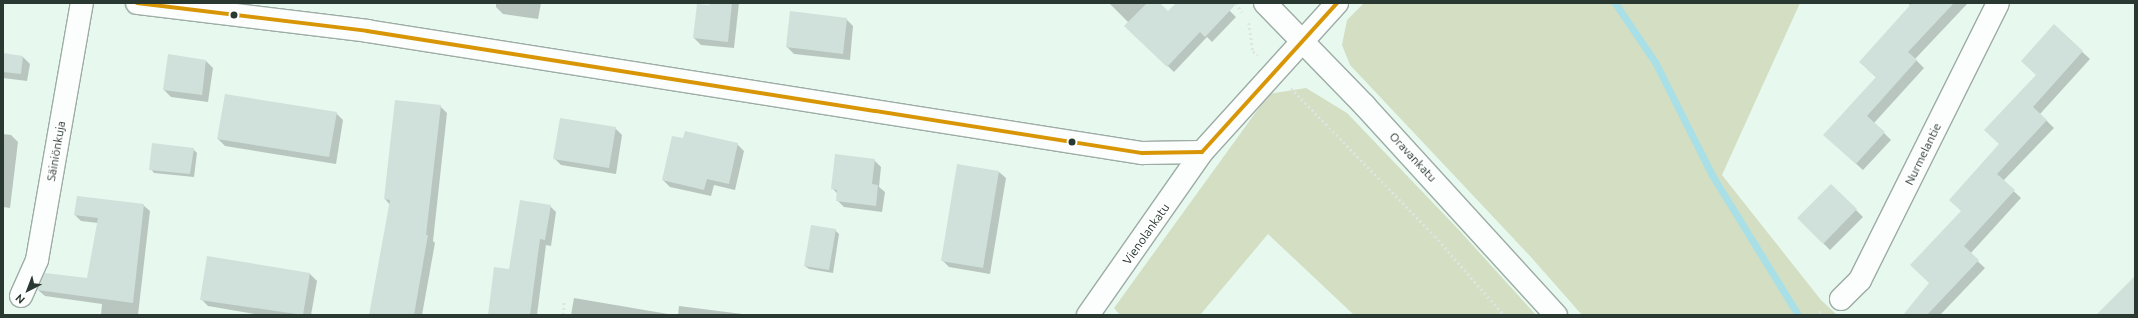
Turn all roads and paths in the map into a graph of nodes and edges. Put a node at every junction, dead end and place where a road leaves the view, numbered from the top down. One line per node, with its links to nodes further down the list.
1 (82, 3): 10 (street, Säiniönkuja)
2 (138, 3): 9 (street)
3 (1236, 3): 8 (path)
4 (1265, 3): 7 (street, Oravankatu)
5 (1337, 3): 7 (street, Vienolankatu)
6 (1998, 3): 11 (street, Nurmelantie)
7 (1303, 40): 8 (street, Vienolankatu); 16 (street, Oravankatu)
8 (1275, 71): 9 (street, Vienolankatu); 15 (path)
9 (1202, 152): 14 (street, Vienolankatu)
10 (21, 296)
11 (1841, 299)
12 (564, 301): 13 (path)
13 (563, 315)
14 (1088, 315)
15 (1504, 315)
16 (1556, 315)

